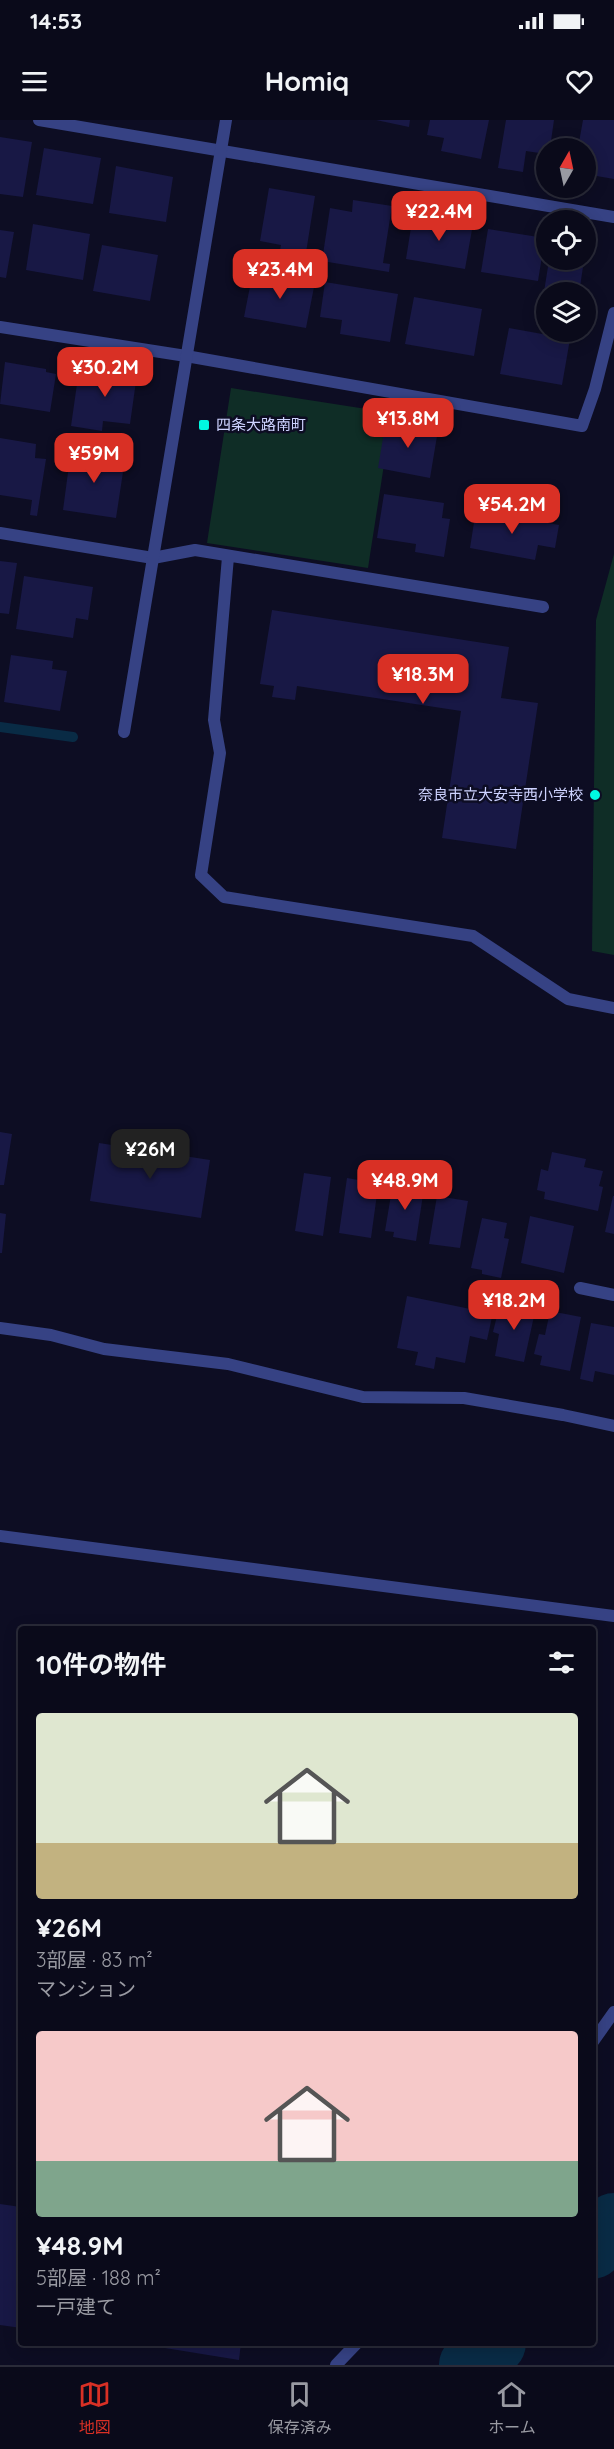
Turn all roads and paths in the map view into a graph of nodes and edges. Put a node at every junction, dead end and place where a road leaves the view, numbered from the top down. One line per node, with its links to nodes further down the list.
1 (39, 120): 3 (street)
2 (226, 120): 3 (street)
3 (221, 149): 4 (street); 7 (street)
4 (614, 217)
5 (614, 313): 7 (street)
6 (0, 327): 7 (street)
7 (186, 356): 10 (street)
8 (0, 533): 10 (street)
9 (228, 557): 10 (street); 11 (street); 13 (street)
10 (153, 558): 12 (street)
11 (543, 607)
12 (124, 732)
13 (614, 1008)
14 (580, 1288): 15 (street)
15 (614, 1294)
16 (0, 1328): 17 (street)
17 (614, 1426)
18 (0, 1536): 19 (street)
19 (614, 1616)
20 (614, 2012): 21 (street)
21 (596, 2037)
22 (354, 2346): 23 (street)
23 (336, 2365)

